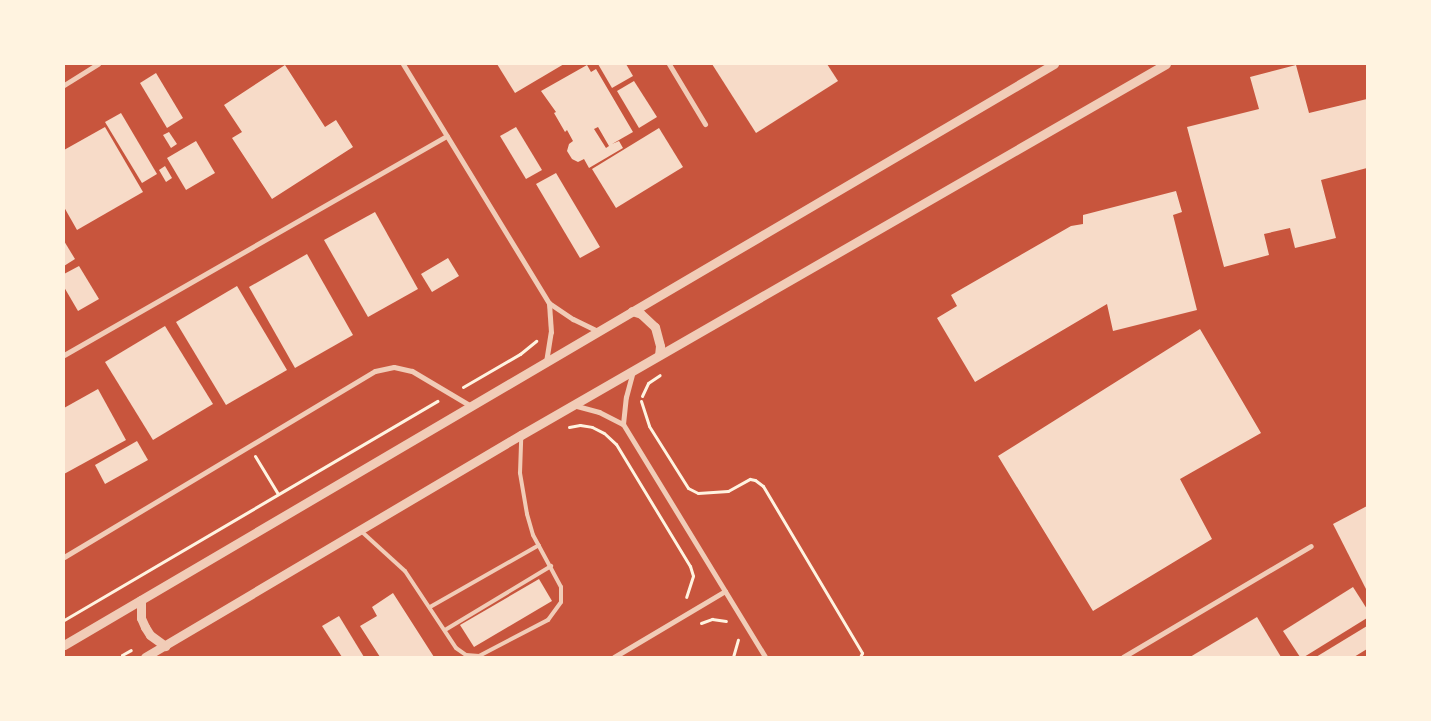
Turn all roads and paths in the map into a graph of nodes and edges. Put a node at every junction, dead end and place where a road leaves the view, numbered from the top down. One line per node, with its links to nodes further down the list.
1 (98, 64): 6 (street)
2 (403, 64): 8 (street)
3 (669, 64): 7 (street)
4 (1054, 64): 10 (street)
5 (1166, 64): 14 (street)
6 (64, 84)
7 (705, 124)
8 (447, 136): 9 (street); 13 (street)
9 (549, 303): 11 (street); 12 (street)
10 (632, 311): 12 (street); 14 (street)
11 (551, 318): 15 (street); 18 (path)
12 (598, 331): 15 (street)
13 (64, 355)
14 (659, 355): 16 (street)
15 (546, 362): 20 (street)
16 (634, 370): 19 (street); 21 (street)
17 (664, 372): 46 (path)
18 (451, 394): 20 (street); 24 (street); 25 (path)
19 (572, 405): 21 (street); 23 (street)
20 (471, 406): 32 (street)
21 (624, 424): 31 (street)
22 (564, 429): 34 (path)
23 (521, 434): 26 (street); 27 (lane)
24 (249, 447): 25 (path); 29 (street)
25 (278, 494): 35 (path)
26 (361, 531): 33 (lane); 40 (street)
27 (539, 545): 30 (lane); 33 (lane)
28 (1311, 546): 47 (street)
29 (64, 557)
30 (551, 566): 37 (lane); 43 (lane)
31 (725, 591): 34 (street); 41 (street)
32 (141, 600): 39 (street); 40 (street)
33 (430, 607): 37 (lane)
34 (685, 614): 36 (path); 44 (street)
35 (64, 620)
36 (730, 623)
37 (445, 630): 43 (lane)
38 (739, 639): 45 (path)
39 (64, 645)
40 (165, 646): 42 (street)
41 (763, 656)
42 (145, 657)
43 (479, 657)
44 (614, 657)
45 (734, 657)
46 (860, 657)
47 (1123, 657)

